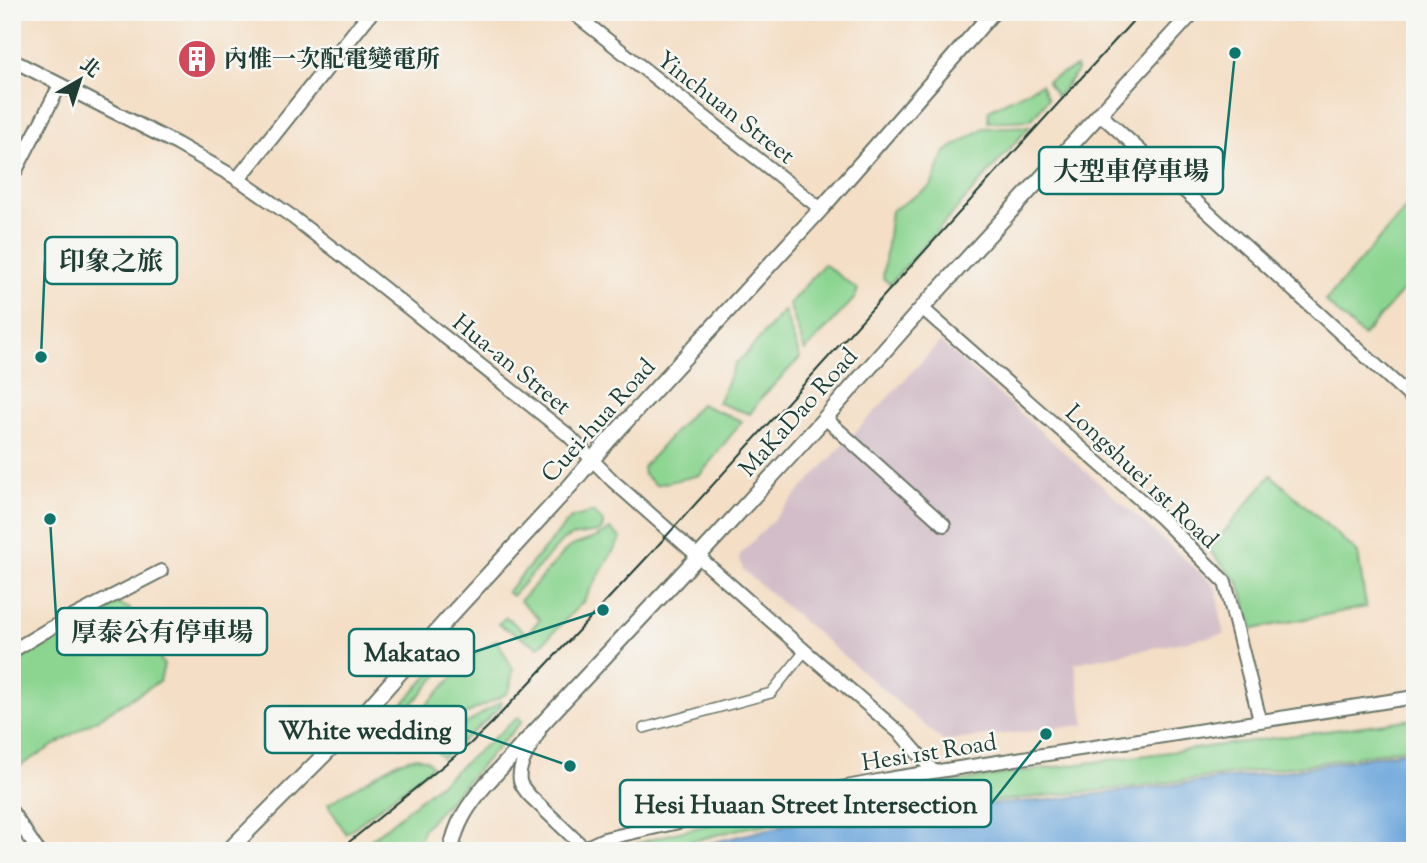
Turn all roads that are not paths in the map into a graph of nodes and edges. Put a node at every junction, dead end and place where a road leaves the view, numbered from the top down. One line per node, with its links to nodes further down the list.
1 (371, 12): 9 (street)
2 (572, 12): 10 (street, Yinchuan Street)
3 (1193, 12): 7 (street, MaKaDao Road)
4 (985, 15): 10 (street, Cuei-hua Road)
5 (12, 60): 6 (street, Hua-an Street)
6 (60, 85): 8 (street); 9 (street, Hua-an Street)
7 (1100, 114): 11 (street, MaKaDao Road); 12 (street)
8 (12, 178)
9 (238, 179): 14 (street, Hua-an Street)
10 (821, 209): 14 (street, Cuei-hua Road)
11 (922, 308): 13 (street, MaKaDao Road); 22 (street, Longshuei 1st Road)
12 (1415, 401)
13 (825, 418): 15 (street); 16 (street, MaKaDao Road)
14 (592, 460): 16 (street, Hua-an Street); 28 (street, Cuei-hua Road)
15 (944, 525)
16 (698, 556): 19 (street, Hua-an Street); 21 (street, MaKaDao Road)
17 (161, 571): 18 (street)
18 (12, 651)
19 (804, 651): 23 (street); 24 (street, Hua-an Street)
20 (1415, 698): 22 (street, Hesi 1st Road)
21 (552, 712): 26 (street); 29 (street, MaKaDao Road)
22 (1260, 720): 24 (street, Hesi 1st Road)
23 (644, 728)
24 (933, 771): 26 (street, Hesi 1st Road)
25 (12, 811): 27 (street)
26 (581, 849)
27 (38, 851)
28 (228, 851)
29 (451, 851)

